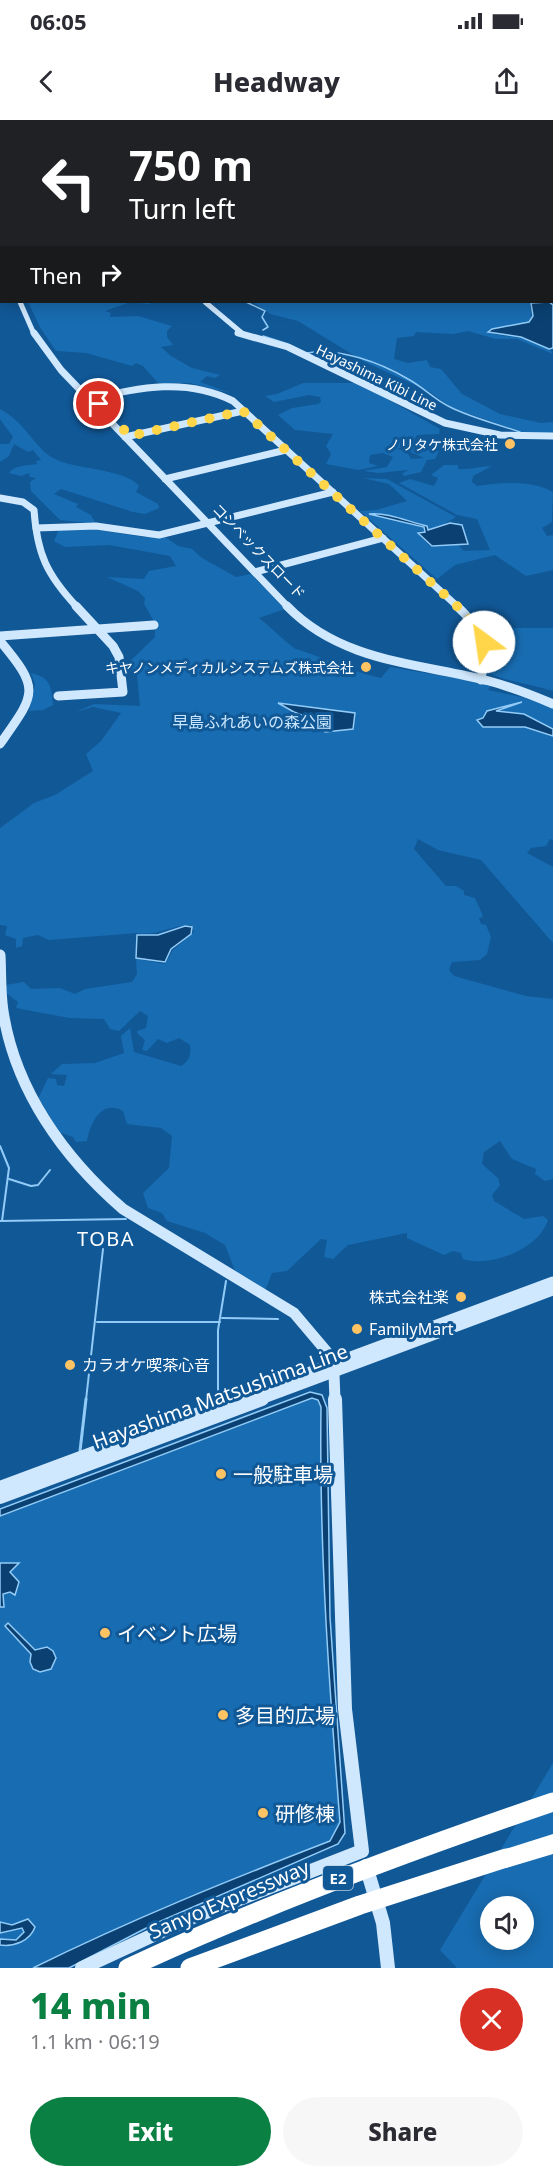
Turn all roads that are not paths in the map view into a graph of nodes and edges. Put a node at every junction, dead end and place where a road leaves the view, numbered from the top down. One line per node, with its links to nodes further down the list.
1 (22, 303): 3 (street, コンベックスロード)
2 (206, 303): 5 (street, Hayashima Kibi Line)
3 (91, 398): 4 (street); 6 (street, コンベックスロード)
4 (243, 411): 6 (street); 7 (street)
5 (553, 436)
6 (128, 437): 8 (street, コンベックスロード)
7 (286, 450): 8 (street); 9 (street)
8 (167, 478): 11 (street, コンベックスロード)
9 (333, 492): 11 (street); 13 (street)
10 (0, 498): 12 (street)
11 (210, 523): 12 (street); 14 (street, コンベックスロード)
12 (36, 528): 16 (street)
13 (383, 538): 14 (street); 19 (street)
14 (257, 571): 19 (street, コンベックスロード)
15 (154, 625): 16 (street)
16 (95, 629): 17 (street); 20 (street)
17 (0, 636)
18 (0, 641): 22 (street)
19 (482, 678): 21 (street, コンベックスロード)
20 (58, 696)
21 (553, 701)
22 (0, 744)
23 (0, 955): 26 (street)
24 (553, 1282): 26 (street, Hayashima Matsushima Line)
25 (553, 1290): 26 (street, Hayashima Matsushima Line)
26 (334, 1369): 27 (street, Hayashima Matsushima Line); 28 (street, Hayashima Matsushima Line); 31 (street)
27 (0, 1488)
28 (0, 1497)
29 (553, 1802): 33 (highway, Sanyo Expressway / E2, bridge)
30 (553, 1844): 34 (highway, E2, bridge)
31 (362, 1851): 32 (street); 35 (street)
32 (82, 1968)
33 (128, 1968)
34 (190, 1968)
35 (388, 1968)

